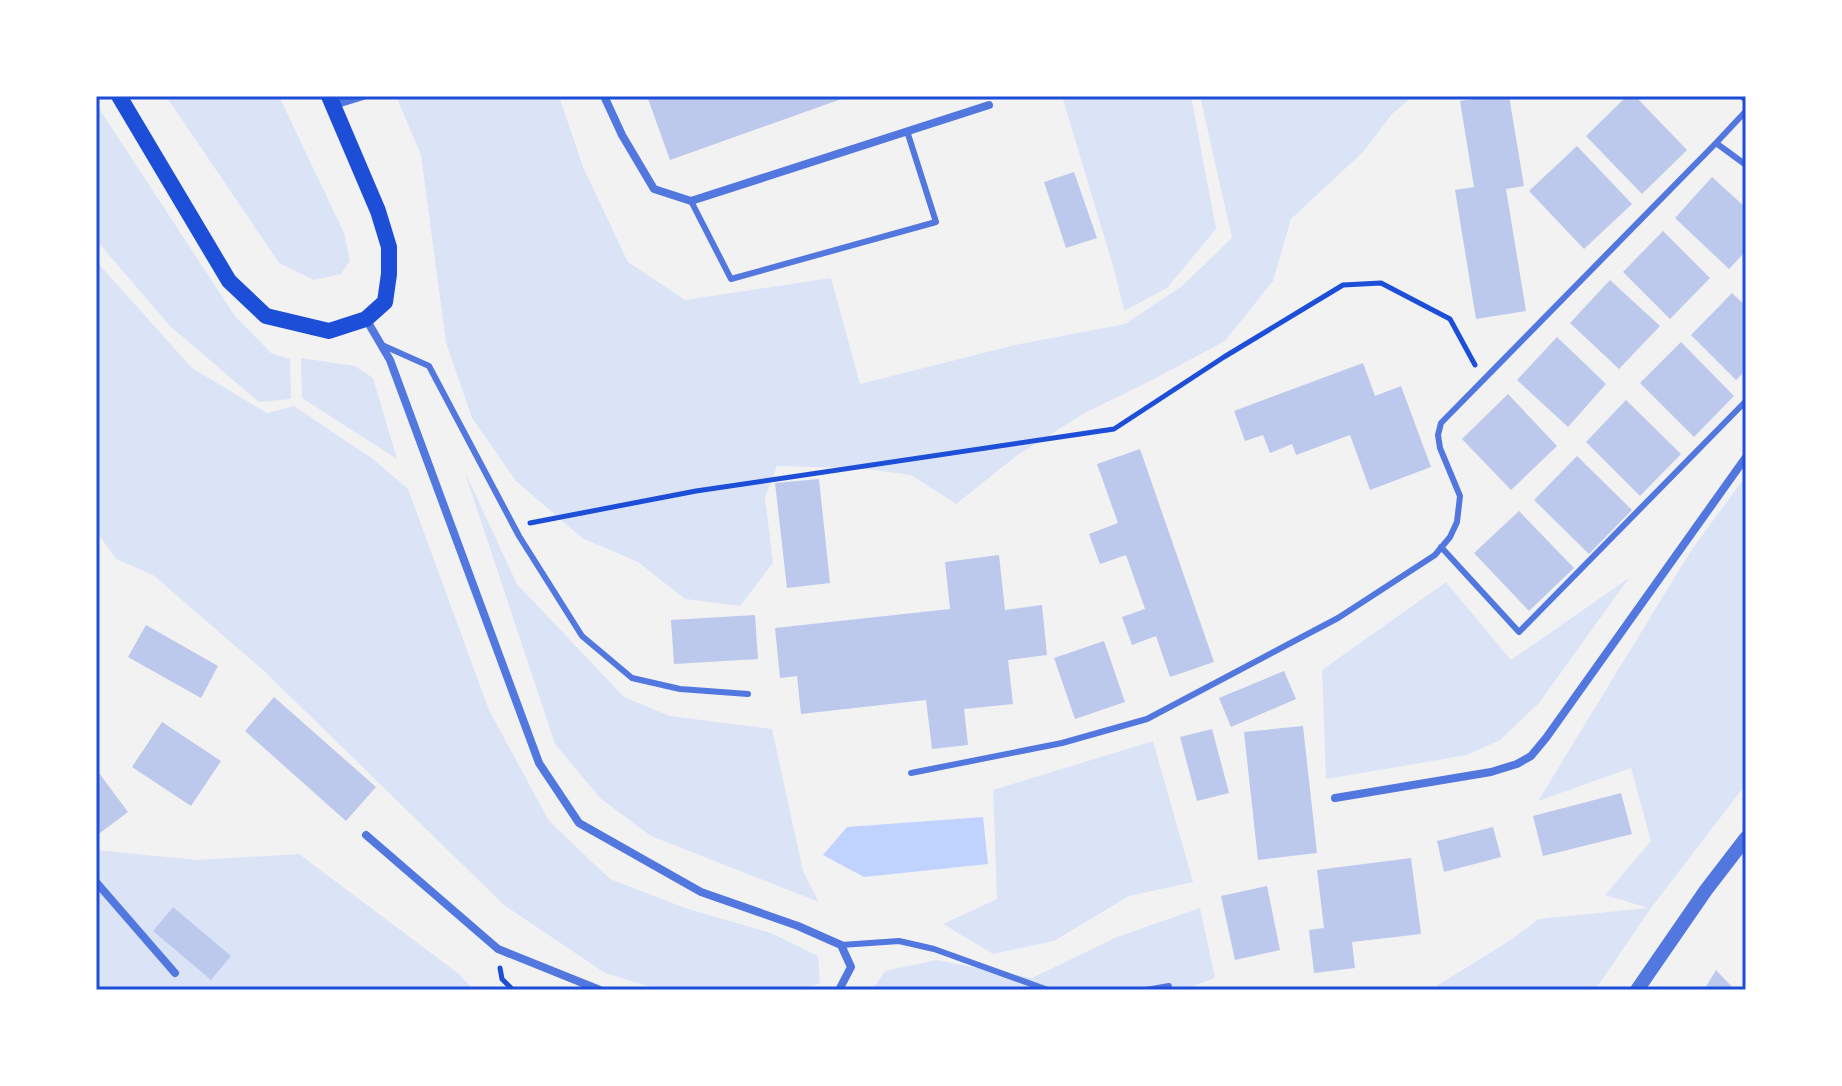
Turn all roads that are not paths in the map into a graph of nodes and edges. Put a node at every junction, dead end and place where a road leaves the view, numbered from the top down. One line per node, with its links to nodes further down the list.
1 (119, 96): 11 (main road)
2 (363, 96): 4 (street)
3 (604, 96): 10 (street)
4 (331, 101): 11 (main road)
5 (989, 105): 7 (street)
6 (1746, 111): 8 (lane)
7 (907, 131): 10 (street); 10 (lane)
8 (1716, 143): 9 (lane); 15 (lane)
9 (1746, 165)
10 (691, 201)
11 (366, 319): 12 (street)
12 (382, 344): 16 (lane); 22 (street)
13 (1746, 401): 15 (lane)
14 (1746, 457): 18 (street)
15 (1441, 547): 17 (lane)
16 (748, 694)
17 (911, 773)
18 (1335, 798)
19 (366, 835): 25 (street)
20 (1746, 838): 29 (street)
21 (96, 882): 23 (street)
22 (841, 945): 26 (street); 27 (lane)
23 (175, 973)
24 (1169, 986): 28 (lane)
25 (600, 990)
26 (839, 990)
27 (1048, 990)
28 (1146, 990)
29 (1637, 990)

